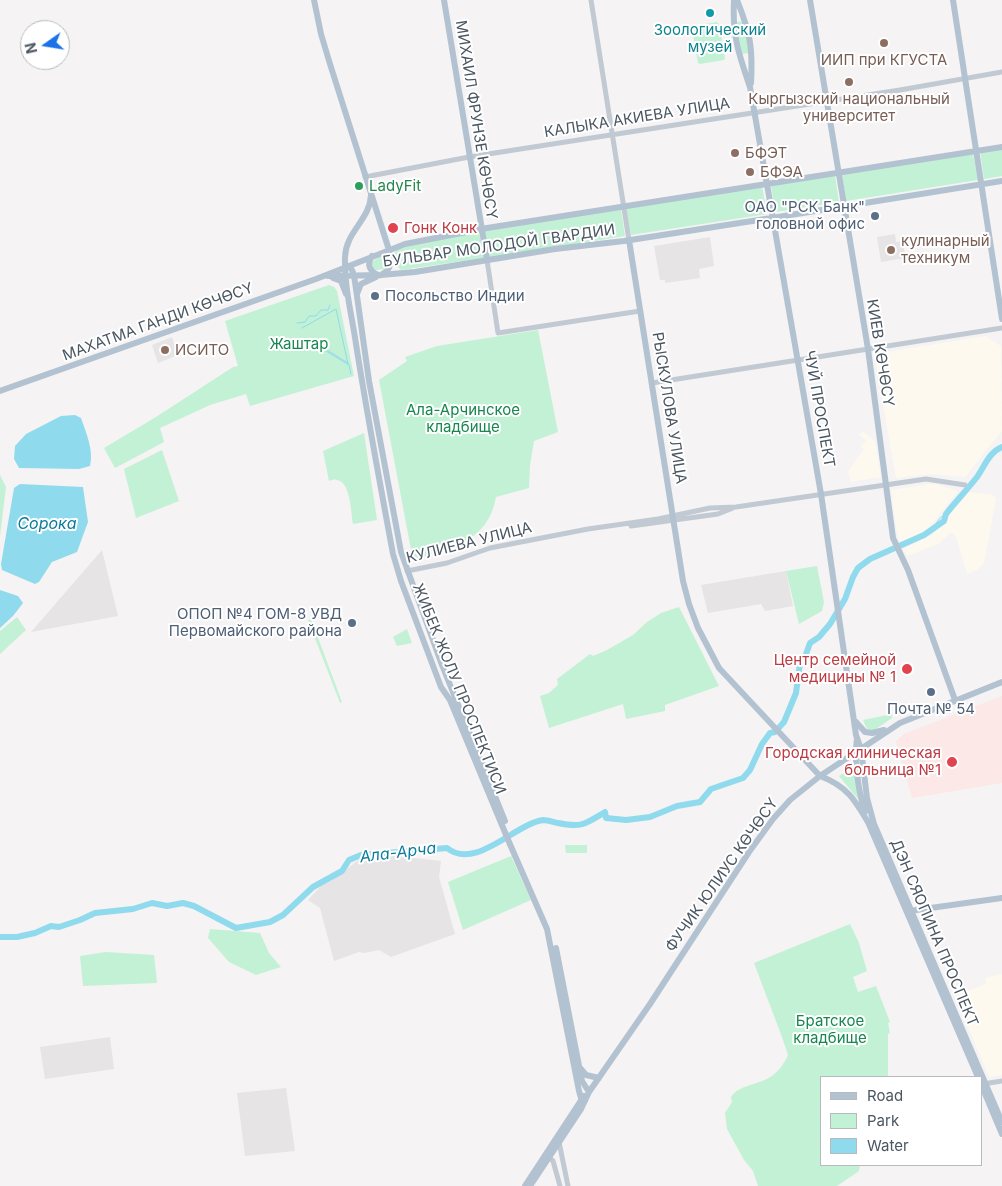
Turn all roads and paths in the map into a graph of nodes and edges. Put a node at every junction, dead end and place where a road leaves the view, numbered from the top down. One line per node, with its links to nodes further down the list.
1 (314, 0): 17 (main road)
2 (444, 0): 15 (main road, МИХАИЛ ФРУНЗЕ КӨЧӨСҮ)
3 (591, 0): 12 (street, РЫСКУЛОВА УЛИЦА)
4 (736, 0): 9 (main road, ЧУЙ ПРОСПЕКТ); 9 (main road, ЧУЙ ПРОСПЕКТ)
5 (810, 0): 10 (main road, КИЕВ КӨЧӨСҮ)
6 (953, 0): 8 (main road)
7 (1002, 72): 8 (street, КАЛЫКА АКИЕВА УЛИЦА)
8 (965, 78): 10 (street, КАЛЫКА АКИЕВА УЛИЦА); 14 (main road)
9 (750, 87): 11 (main road, ЧУЙ ПРОСПЕКТ)
10 (827, 101): 11 (street, КАЛЫКА АКИЕВА УЛИЦА); 16 (main road, КИЕВ КӨЧӨСҮ)
11 (755, 113): 12 (street, КАЛЫКА АКИЕВА УЛИЦА); 19 (main road, ЧУЙ ПРОСПЕКТ)
12 (612, 135): 15 (street, КАЛЫКА АКИЕВА УЛИЦА); 23 (street, РЫСКУЛОВА УЛИЦА)
13 (1002, 147): 14 (main road, БУЛЬВАР МОЛОДОЙ ГВАРДИИ)
14 (976, 151): 16 (main road, БУЛЬВАР МОЛОДОЙ ГВАРДИИ); 20 (main road)
15 (469, 158): 17 (street, КАЛЫКА АКИЕВА УЛИЦА); 25 (main road, МИХАИЛ ФРУНЗЕ КӨЧӨСҮ)
16 (838, 172): 19 (main road, БУЛЬВАР МОЛОДОЙ ГВАРДИИ); 22 (main road, КИЕВ КӨЧӨСҮ)
17 (365, 178): 21 (main road)
18 (1002, 181): 20 (main road, БУЛЬВАР МОЛОДОЙ ГВАРДИИ)
19 (767, 183): 23 (main road, БУЛЬВАР МОЛОДОЙ ГВАРДИИ); 24 (main road, ЧУЙ ПРОСПЕКТ)
20 (981, 184): 22 (main road, БУЛЬВАР МОЛОДОЙ ГВАРДИИ); 39 (main road)
21 (370, 195): 27 (main road); 30 (main road, ЖИБЕК ЖОЛУ ПРОСПЕКТИСИ)
22 (844, 206): 24 (main road, БУЛЬВАР МОЛОДОЙ ГВАРДИИ); 41 (main road, КИЕВ КӨЧӨСҮ)
23 (624, 207): 25 (main road, БУЛЬВАР МОЛОДОЙ ГВАРДИИ); 26 (street, РЫСКУЛОВА УЛИЦА)
24 (773, 218): 26 (main road, БУЛЬВАР МОЛОДОЙ ГВАРДИИ); 42 (main road, ЧУЙ ПРОСПЕКТ)
25 (481, 229): 27 (main road, БУЛЬВАР МОЛОДОЙ ГВАРДИИ); 29 (main road, МИХАИЛ ФРУНЗЕ КӨЧӨСҮ)
26 (629, 240): 29 (main road, БУЛЬВАР МОЛОДОЙ ГВАРДИИ); 38 (main road, РЫСКУЛОВА УЛИЦА)
27 (389, 250): 28 (main road, БУЛЬВАР МОЛОДОЙ ГВАРДИИ); 31 (main road)
28 (372, 256): 30 (main road, БУЛЬВАР МОЛОДОЙ ГВАРДИИ); 31 (main road)
29 (486, 260): 31 (main road, БУЛЬВАР МОЛОДОЙ ГВАРДИИ); 38 (street, МИХАИЛ ФРУНЗЕ КӨЧӨСҮ)
30 (347, 266): 32 (main road, БУЛЬВАР МОЛОДОЙ ГВАРДИИ); 33 (main road, ЖИБЕК ЖОЛУ ПРОСПЕКТИСИ); 34 (main road, ЖИБЕК ЖОЛУ ПРОСПЕКТИСИ)
31 (380, 275): 34 (main road, БУЛЬВАР МОЛОДОЙ ГВАРДИИ); 36 (main road)
32 (325, 276): 33 (main road, БУЛЬВАР МОЛОДОЙ ГВАРДИИ); 35 (main road, МАХАТМА ГАНДИ КӨЧӨСҮ)
33 (346, 276): 34 (main road, БУЛЬВАР МОЛОДОЙ ГВАРДИИ); 37 (main road, ЖИБЕК ЖОЛУ ПРОСПЕКТИСИ)
34 (354, 276): 36 (main road, ЖИБЕК ЖОЛУ ПРОСПЕКТИСИ)
35 (316, 279): 37 (main road); 44 (main road, МАХАТМА ГАНДИ КӨЧӨСҮ)
36 (357, 295): 49 (main road, ЖИБЕК ЖОЛУ ПРОСПЕКТИСИ)
37 (351, 307): 50 (main road, ЖИБЕК ЖОЛУ ПРОСПЕКТИСИ)
38 (640, 311): 43 (main road, РЫСКУЛОВА УЛИЦА)
39 (1002, 319)
40 (1002, 328): 41 (street)
41 (868, 349): 42 (street); 45 (main road, КИЕВ КӨЧӨСҮ)
42 (798, 361): 43 (street); 47 (main road, ЧУЙ ПРОСПЕКТ)
43 (652, 383): 48 (main road, РЫСКУЛОВА УЛИЦА)
44 (0, 392)
45 (887, 484): 46 (street, КУЛИЕВА УЛИЦА); 47 (street, КУЛИЕВА УЛИЦА); 53 (main road, КИЕВ КӨЧӨСҮ)
46 (965, 485)
47 (821, 494): 48 (street, КУЛИЕВА УЛИЦА); 54 (main road, ЧУЙ ПРОСПЕКТ)
48 (674, 518): 49 (street, КУЛИЕВА УЛИЦА); 57 (main road, РЫСКУЛОВА УЛИЦА)
49 (406, 568): 50 (main road, КУЛИЕВА УЛИЦА); 52 (main road, ЖИБЕК ЖОЛУ ПРОСПЕКТИСИ)
50 (398, 569): 52 (main road, ЖИБЕК ЖОЛУ ПРОСПЕКТИСИ)
51 (1002, 682): 53 (main road, ФУЧИК ЮЛИУС КӨЧӨСҮ)
52 (448, 691): 61 (main road, ЖИБЕК ЖОЛУ ПРОСПЕКТИСИ)
53 (955, 700): 55 (main road, ФУЧИК ЮЛИУС КӨЧӨСҮ)
54 (854, 719): 55 (main road); 56 (main road, ЧУЙ ПРОСПЕКТ)
55 (890, 728): 56 (main road, ФУЧИК ЮЛИУС КӨЧӨСҮ)
56 (858, 751): 57 (main road, ФУЧИК ЮЛИУС КӨЧӨСҮ); 58 (main road, ДЭН СЯОПИНА ПРОСПЕКТ); 60 (main road, ДЭН СЯОПИНА ПРОСПЕКТ)
57 (820, 776): 58 (main road, РЫСКУЛОВА УЛИЦА); 65 (main road, ФУЧИК ЮЛИУС КӨЧӨСҮ)
58 (869, 824): 60 (main road, ДЭН СЯОПИНА ПРОСПЕКТ)
59 (1002, 898): 60 (main road)
60 (909, 911): 63 (main road, ДЭН СЯОПИНА ПРОСПЕКТ); 64 (main road, ДЭН СЯОПИНА ПРОСПЕКТ)
61 (565, 1010): 62 (main road, ЖИБЕК ЖОЛУ ПРОСПЕКТИСИ); 69 (main road, ЖИБЕК ЖОЛУ ПРОСПЕКТИСИ)
62 (579, 1066): 65 (main road); 68 (main road, ЖИБЕК ЖОЛУ ПРОСПЕКТИСИ)
63 (978, 1076)
64 (979, 1076)
65 (599, 1078): 68 (main road, ФУЧИК ЮЛИУС КӨЧӨСҮ)
66 (1002, 1081): 67 (street)
67 (982, 1084): 70 (main road, ДЭН СЯОПИНА ПРОСПЕКТ); 71 (main road, ДЭН СЯОПИНА ПРОСПЕКТ)
68 (589, 1092): 69 (main road, ФУЧИК ЮЛИУС КӨЧӨСҮ)
69 (583, 1100): 72 (main road, ФУЧИК ЮЛИУС КӨЧӨСҮ); 73 (main road, ФУЧИК ЮЛИУС КӨЧӨСҮ)
70 (1002, 1122)
71 (1002, 1134)
72 (559, 1142): 73 (main road, ФУЧИК ЮЛИУС КӨЧӨСҮ); 77 (street)
73 (548, 1156): 74 (main road, ФУЧИК ЮЛИУС КӨЧӨСҮ); 75 (main road, ФУЧИК ЮЛИУС КӨЧӨСҮ); 76 (street)
74 (525, 1186)
75 (530, 1186)
76 (560, 1186)
77 (568, 1186)

